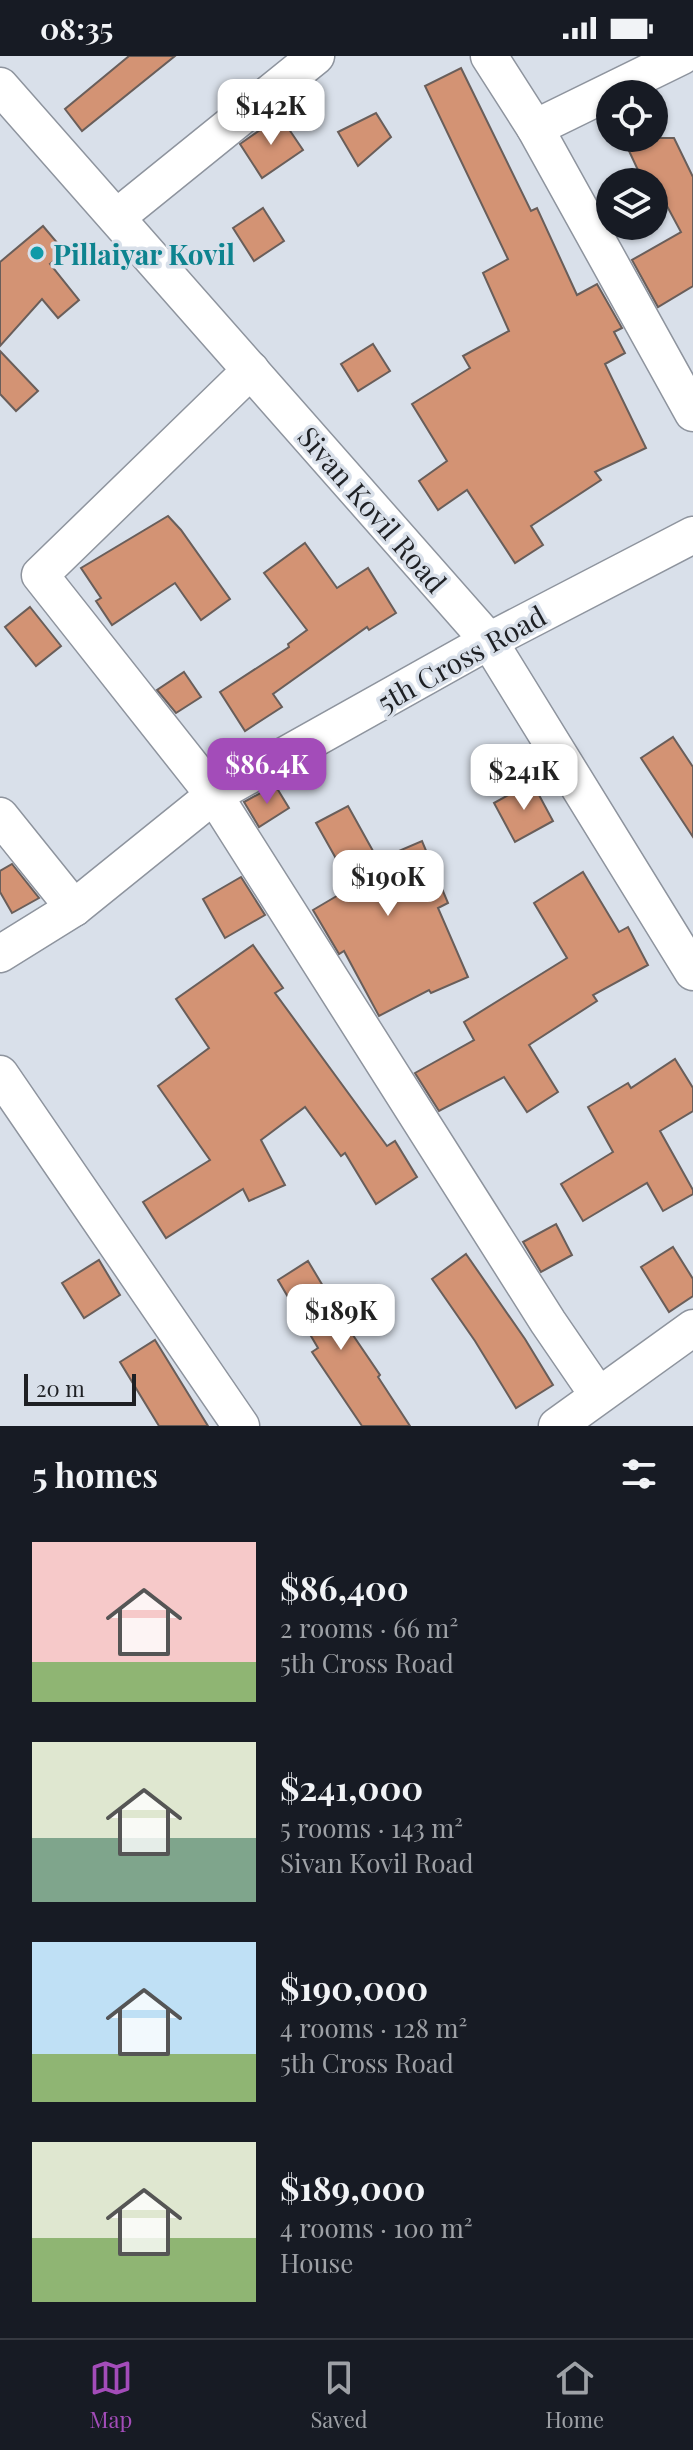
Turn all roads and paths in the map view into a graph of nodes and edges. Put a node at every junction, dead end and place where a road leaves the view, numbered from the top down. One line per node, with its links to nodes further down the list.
1 (316, 56): 6 (street)
2 (489, 56): 5 (street)
3 (682, 56): 5 (street)
4 (0, 86): 6 (street, Sivan Kovil Road)
5 (535, 128): 8 (street)
6 (117, 217): 7 (street, Sivan Kovil Road)
7 (251, 370): 10 (street, Sivan Kovil Road); 11 (street)
8 (693, 413)
9 (693, 535): 10 (street, 5th Cross Road)
10 (489, 641): 11 (street, 5th Cross Road); 15 (street, Sivan Kovil Road)
11 (214, 795): 13 (street, 5th Cross Road); 18 (street)
12 (0, 816): 13 (street)
13 (74, 908): 14 (street, 5th Cross Road)
14 (0, 954)
15 (693, 972)
16 (0, 1074): 19 (street)
17 (693, 1328): 18 (street)
18 (598, 1395): 20 (street)
19 (241, 1426)
20 (557, 1426)

